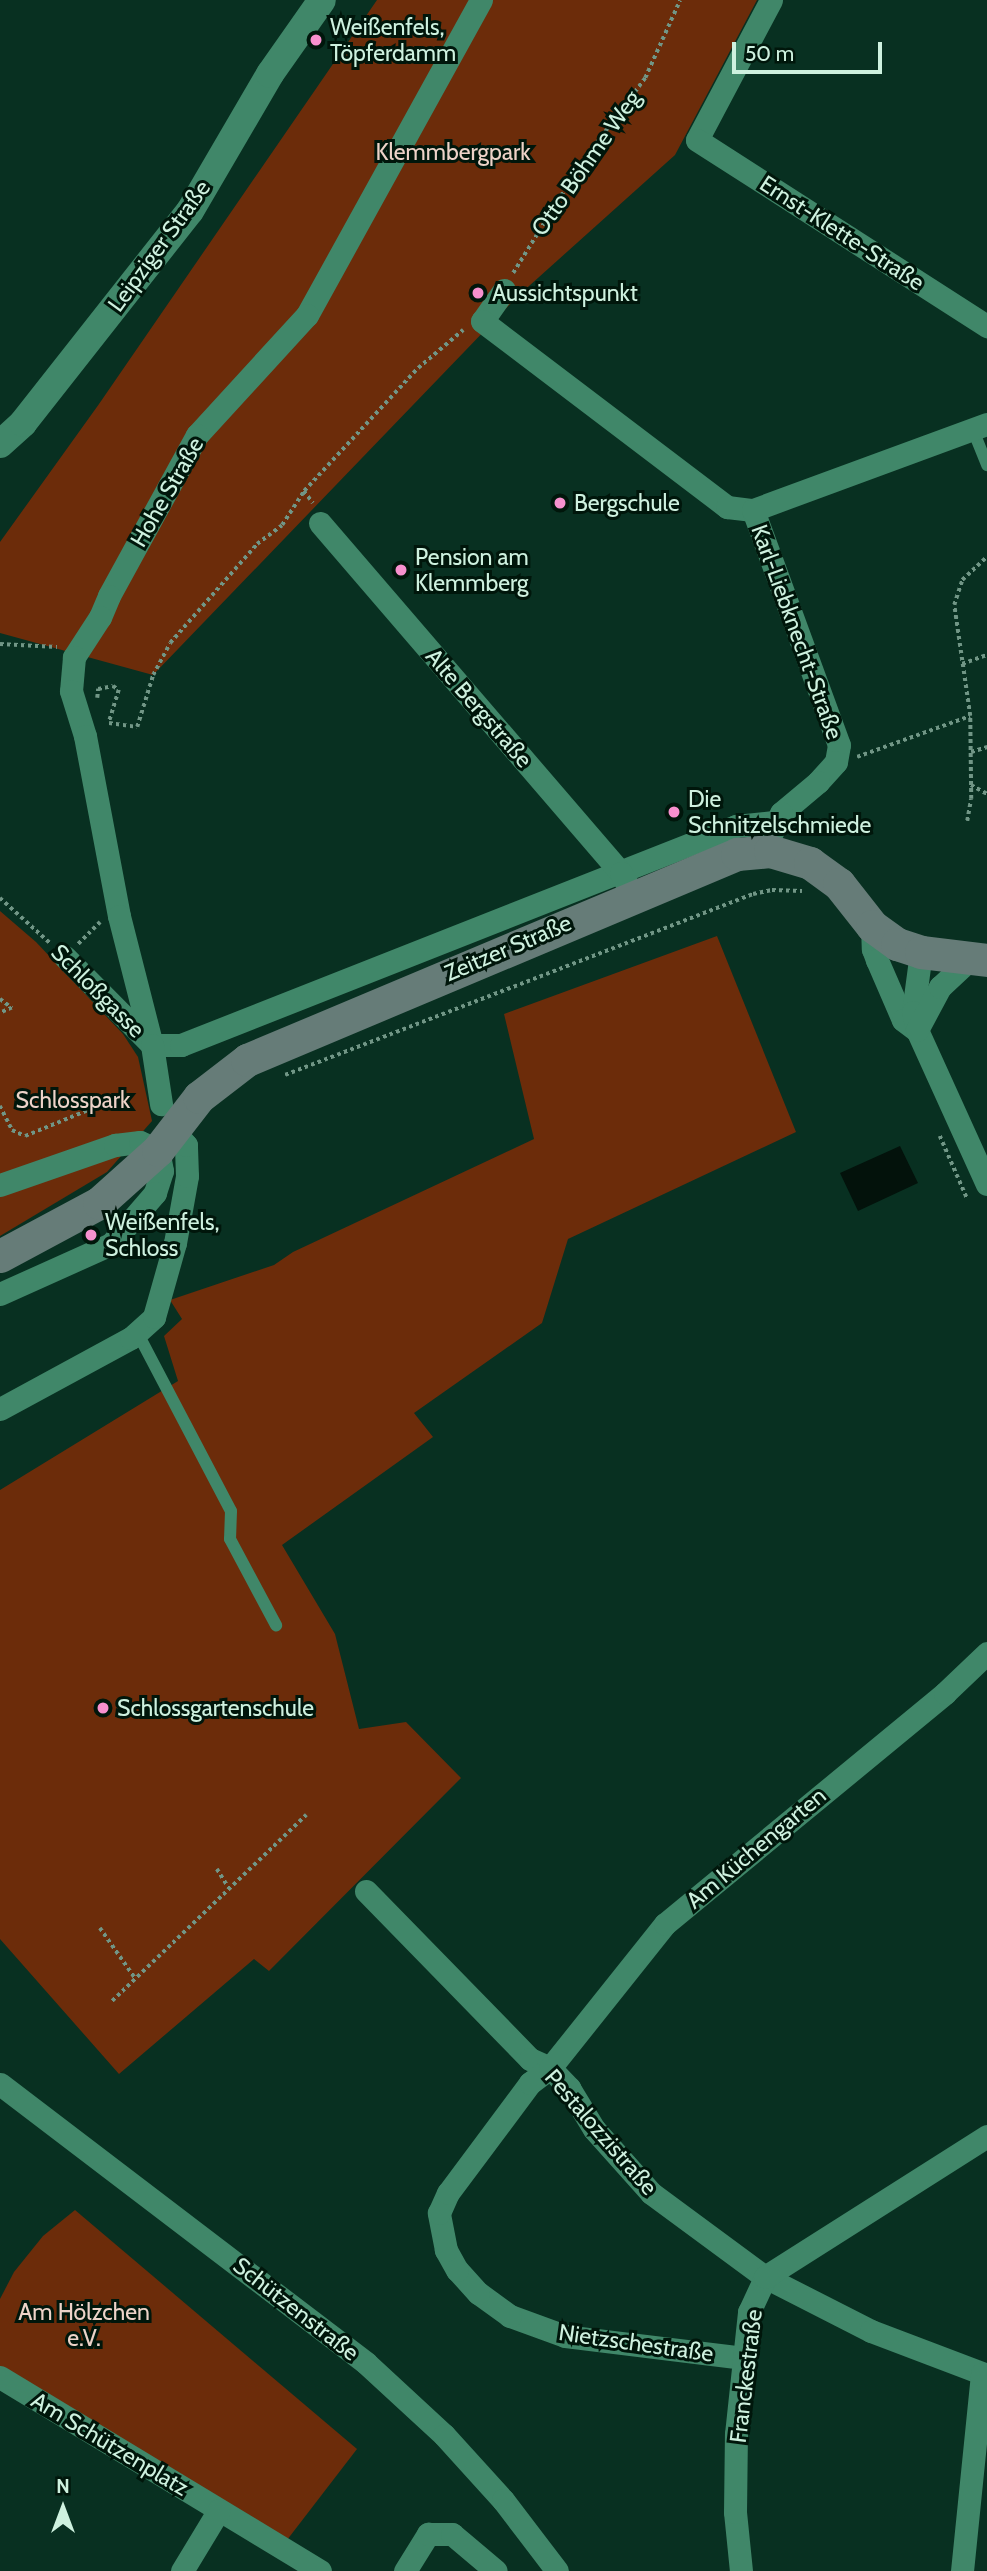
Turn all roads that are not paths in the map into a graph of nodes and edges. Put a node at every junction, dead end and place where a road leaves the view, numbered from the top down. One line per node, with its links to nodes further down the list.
1 (322, 0): 7 (street, Leipziger Straße)
2 (481, 0): 18 (street, Hohe Straße)
3 (771, 0): 5 (street, Ernst-Klette-Straße)
4 (504, 290): 9 (street, Karl-Liebknecht-Straße)
5 (987, 327)
6 (980, 427): 8 (lane); 9 (street)
7 (0, 444)
8 (987, 465)
9 (753, 510): 11 (street, Karl-Liebknecht-Straße)
10 (320, 523): 12 (street, Alte Bergstraße)
11 (772, 836): 12 (main road, Zeitzer Straße); 13 (main road, Zeitzer Straße)
12 (627, 885): 18 (street, Zeitzer Straße); 19 (main road, Zeitzer Straße)
13 (872, 926): 14 (main road, Zeitzer Straße); 17 (street, Zeitzer Straße)
14 (921, 953): 16 (main road); 17 (street, Zeitzer Straße)
15 (65, 957): 18 (street, Schloßgasse)
16 (979, 959): 17 (street)
17 (917, 1030): 20 (street, Zeitzer Straße)
18 (152, 1045): 19 (street, Schloßgasse)
19 (164, 1128): 21 (street); 22 (main road, Zeitzer Straße); 23 (street); 24 (street)
20 (987, 1184)
21 (0, 1185)
22 (0, 1256)
23 (0, 1294)
24 (137, 1332): 25 (street); 26 (lane)
25 (0, 1409)
26 (276, 1625)
27 (987, 1653): 29 (street, Am Küchengarten)
28 (366, 1891): 29 (street, Pestalozzistraße)
29 (550, 2068): 32 (street, Pestalozzistraße); 33 (street, Nietzschestraße)
30 (0, 2084): 41 (street, Schützenstraße)
31 (987, 2136): 32 (street, Franckestraße)
32 (765, 2277): 33 (street, Franckestraße); 34 (street, Pestalozzistraße)
33 (744, 2358): 42 (street, Franckestraße)
34 (984, 2374): 43 (street)
35 (0, 2377): 36 (street, Am Schützenplatz)
36 (219, 2510): 37 (street); 38 (street, Am Schützenplatz)
37 (181, 2571)
38 (320, 2571)
39 (405, 2571): 40 (street)
40 (496, 2571)
41 (556, 2571)
42 (741, 2571)
43 (962, 2571)

